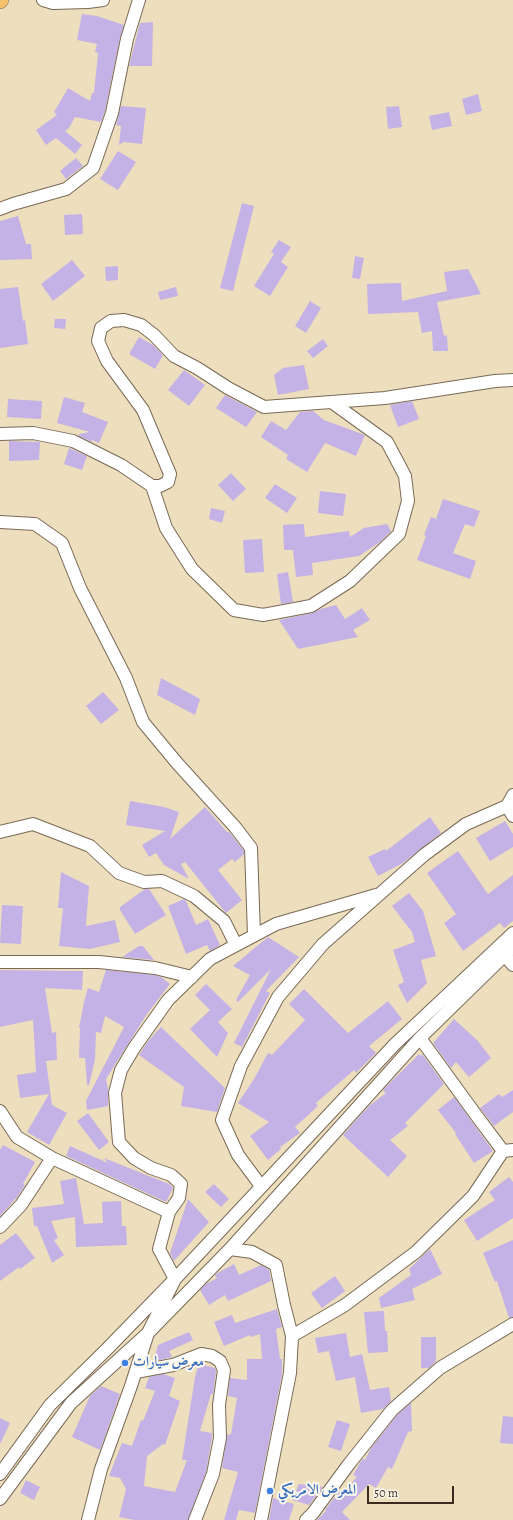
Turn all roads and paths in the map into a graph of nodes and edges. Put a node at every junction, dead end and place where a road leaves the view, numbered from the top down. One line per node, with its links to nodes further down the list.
1 (43, 0): 2 (street)
2 (103, 0)
3 (139, 0): 4 (street)
4 (0, 209)
5 (513, 380): 6 (street)
6 (333, 403): 8 (street); 8 (street)
7 (0, 434): 8 (street)
8 (152, 486)
9 (0, 522): 15 (street)
10 (513, 795): 11 (street)
11 (510, 811): 13 (street)
12 (0, 832): 16 (street)
13 (380, 894): 15 (street); 25 (street)
14 (513, 933): 25 (street)
15 (254, 935): 16 (street)
16 (236, 945): 20 (street)
17 (508, 951): 19 (street); 21 (street)
18 (0, 962): 20 (street)
19 (513, 965)
20 (192, 977): 26 (street)
21 (420, 1038): 23 (street); 28 (street)
22 (0, 1111): 24 (street)
23 (508, 1150): 32 (street)
24 (52, 1158): 26 (street); 27 (street)
25 (261, 1186): 29 (street)
26 (169, 1212): 29 (street)
27 (0, 1227)
28 (230, 1248): 31 (street); 32 (street)
29 (175, 1279): 31 (street); 34 (street)
30 (513, 1324): 39 (street)
31 (148, 1332): 33 (street); 35 (street)
32 (292, 1336): 38 (street)
33 (136, 1372): 36 (street); 37 (street)
34 (0, 1474)
35 (0, 1499)
36 (88, 1520)
37 (195, 1520)
38 (262, 1520)
39 (306, 1520)

